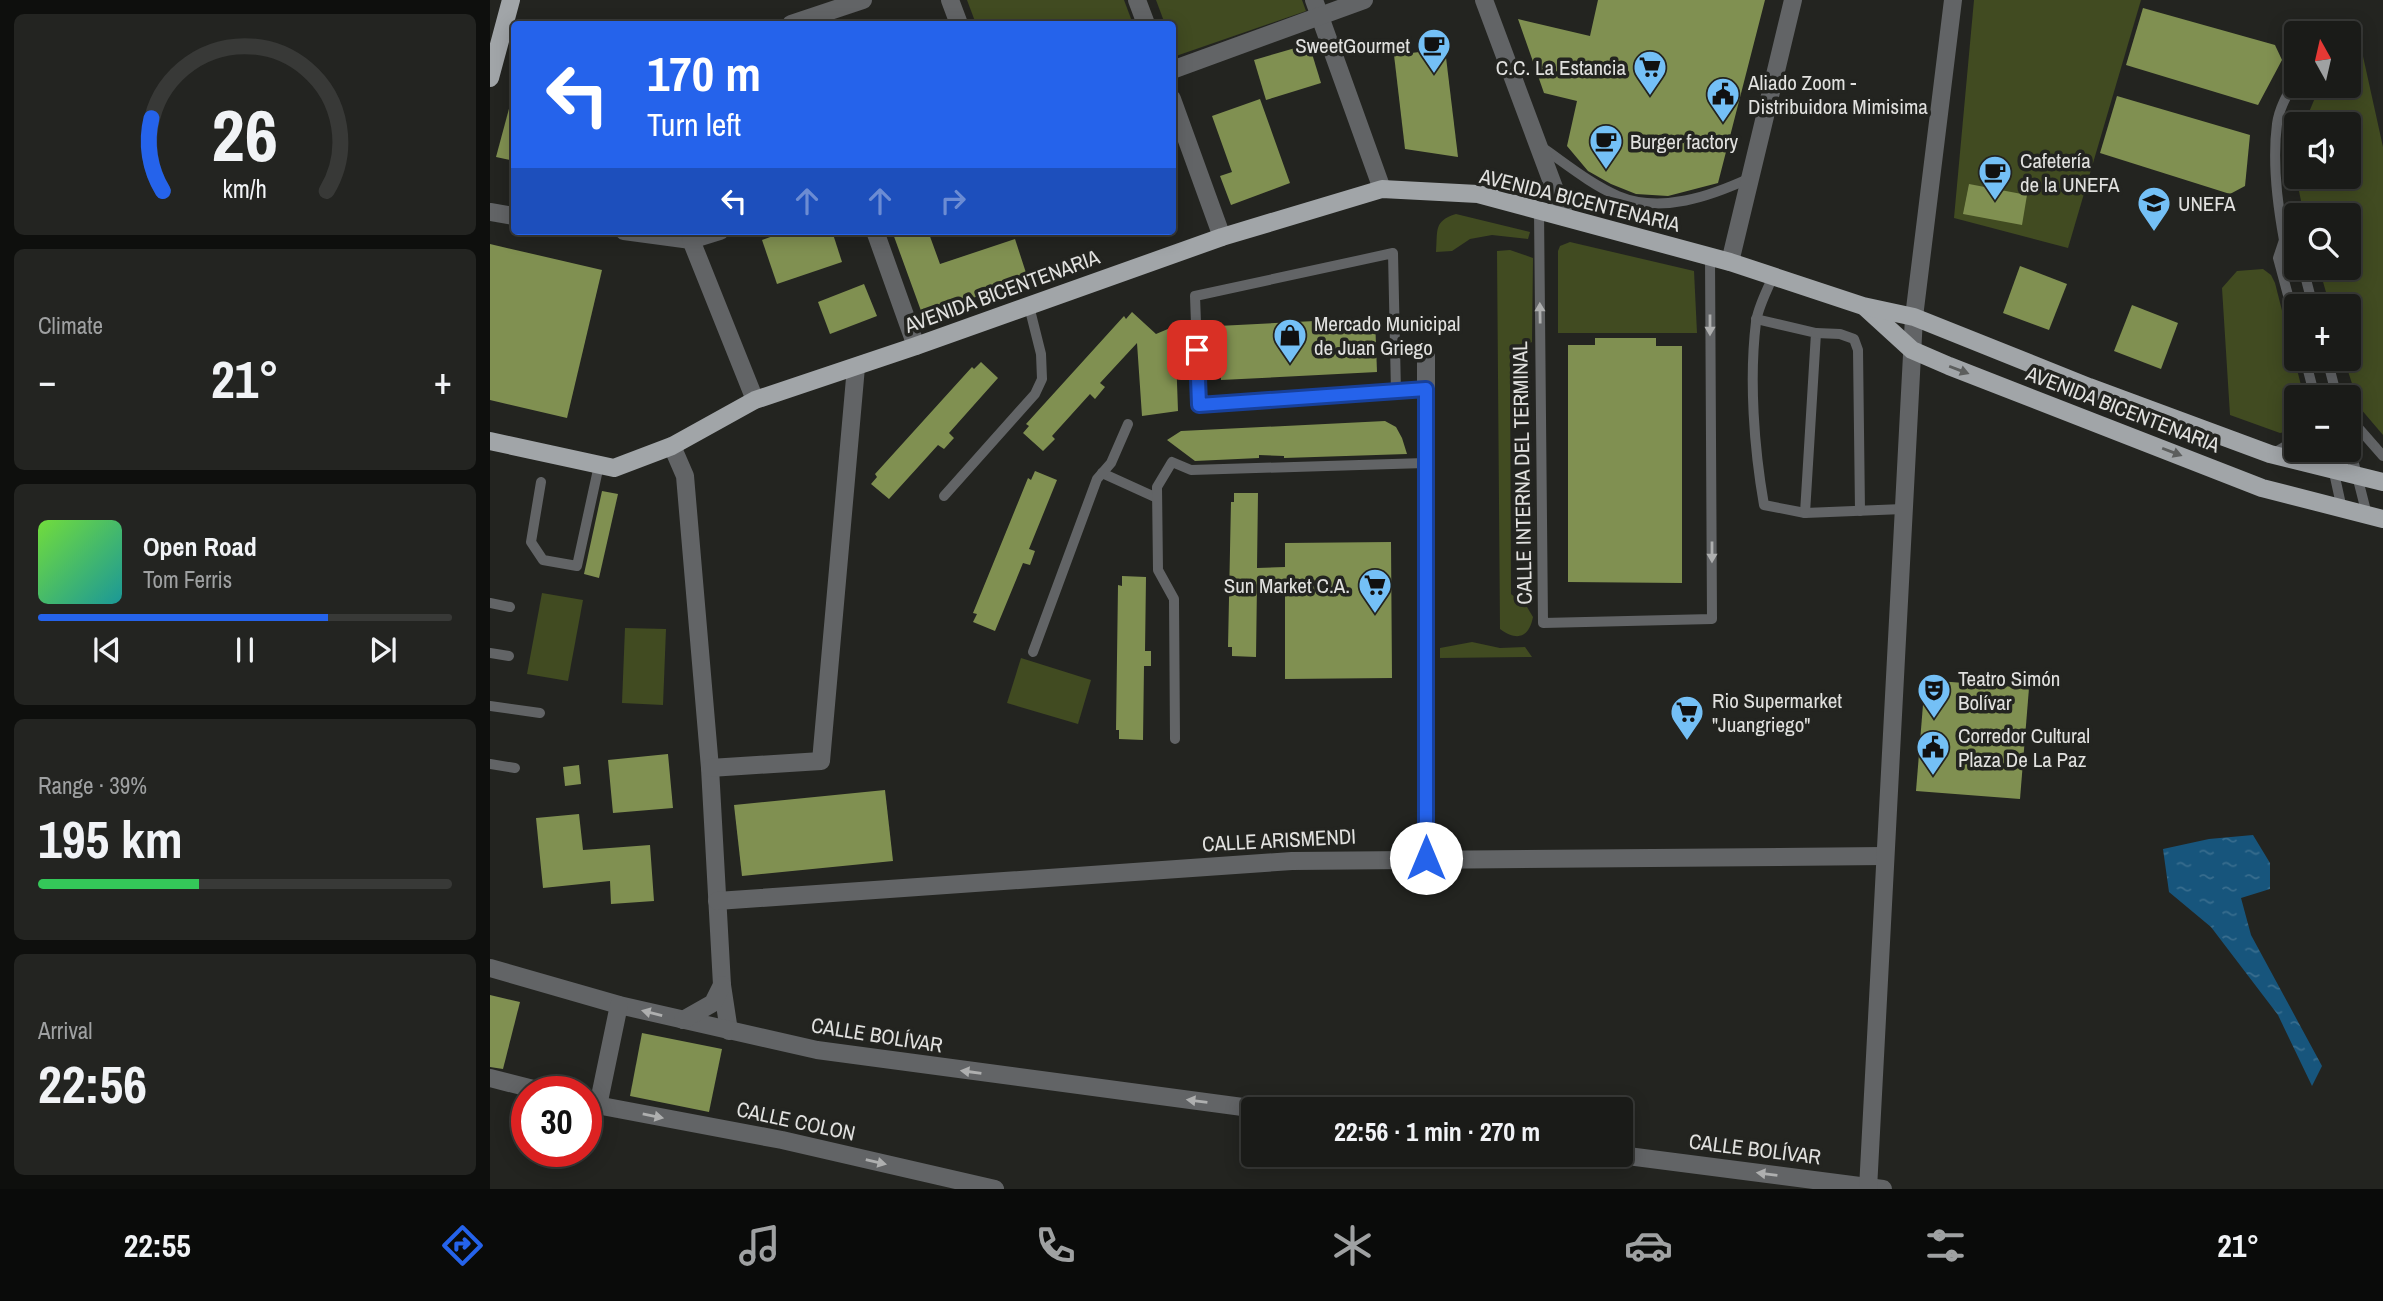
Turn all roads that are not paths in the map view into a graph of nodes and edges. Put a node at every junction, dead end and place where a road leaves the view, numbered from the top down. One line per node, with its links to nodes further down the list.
1 (511, 0): 14 (main road)
2 (863, 0): 10 (street)
3 (950, 0): 11 (street)
4 (1137, 0): 12 (street)
5 (1364, 0): 9 (street)
6 (1484, 0): 17 (street)
7 (1793, 0): 18 (street)
8 (1953, 0): 36 (street)
9 (1317, 8): 13 (street); 19 (street)
10 (800, 21)
11 (958, 21)
12 (1145, 21)
13 (1176, 68)
14 (490, 78)
15 (2285, 98): 29 (lane)
16 (1176, 110): 27 (street)
17 (1538, 145): 18 (lane); 23 (street)
18 (1751, 178): 31 (street)
19 (1382, 189): 20 (main road, AVENIDA BICENTENARIA); 27 (main road, AVENIDA BICENTENARIA)
20 (1539, 211): 23 (main road, AVENIDA BICENTENARIA); 30 (lane, CALLE INTERNA DEL TERMINAL, one-way to 20)
21 (490, 212): 22 (street)
22 (511, 216)
23 (1565, 218): 30 (main road, AVENIDA BICENTENARIA)
24 (654, 235): 28 (street)
25 (707, 235): 28 (street)
26 (876, 235): 39 (street)
27 (1222, 237): 34 (main road, AVENIDA BICENTENARIA)
28 (691, 240): 45 (street)
29 (2284, 240): 33 (lane)
30 (1710, 257): 31 (main road, AVENIDA BICENTENARIA)
31 (1730, 262): 32 (main road, AVENIDA BICENTENARIA)
32 (1773, 276): 35 (main road, AVENIDA BICENTENARIA); 37 (lane)
33 (2288, 294)
34 (1029, 306): 39 (main road, AVENIDA BICENTENARIA); 62 (lane)
35 (1863, 306): 36 (main road, AVENIDA BICENTENARIA); 40 (main road, AVENIDA BICENTENARIA)
36 (1913, 317): 40 (street); 51 (main road, AVENIDA BICENTENARIA)
37 (1756, 319): 38 (lane); 67 (lane)
38 (1816, 333): 66 (lane); 67 (lane)
39 (916, 346): 42 (main road, AVENIDA BICENTENARIA)
40 (1912, 351): 64 (street); 65 (main road, AVENIDA BICENTENARIA, one-way to 65)
41 (1426, 354): 43 (street)
42 (856, 367): 45 (main road, AVENIDA BICENTENARIA); 79 (street)
43 (1426, 389): 44 (lane); 55 (street)
44 (1396, 392): 44 (lane)
45 (755, 400): 49 (main road, AVENIDA BICENTENARIA)
46 (1128, 424): 58 (lane)
47 (2361, 431): 52 (lane)
48 (490, 440): 56 (main road, AVENIDA BICENTENARIA)
49 (672, 446): 56 (main road, AVENIDA BICENTENARIA); 79 (street)
50 (2284, 447): 51 (lane)
51 (2270, 454): 57 (main road, AVENIDA BICENTENARIA)
52 (2383, 456)
53 (2332, 462): 57 (lane)
54 (2354, 462): 59 (lane)
55 (1425, 463): 63 (lane); 81 (street)
56 (599, 465): 60 (lane)
57 (2334, 470): 59 (main road, AVENIDA BICENTENARIA); 65 (lane)
58 (1102, 473): 63 (lane); 71 (lane)
59 (2357, 476): 61 (main road, AVENIDA BICENTENARIA); 68 (lane)
60 (541, 482)
61 (2383, 482)
62 (944, 496)
63 (1157, 498): 76 (lane)
64 (1903, 509): 66 (lane); 80 (street)
65 (2342, 509): 68 (main road, AVENIDA BICENTENARIA)
66 (1860, 511): 67 (lane)
67 (1805, 513)
68 (2375, 517)
69 (490, 603): 70 (lane)
70 (510, 607)
71 (1033, 652)
72 (490, 653): 73 (lane)
73 (509, 656)
74 (490, 706): 75 (lane)
75 (540, 713)
76 (1175, 739)
77 (490, 764): 78 (lane)
78 (515, 768)
79 (710, 768): 82 (street)
80 (1885, 856): 81 (street, CALLE ARISMENDI); 94 (street)
81 (1426, 858): 82 (street, CALLE ARISMENDI)
82 (718, 901): 84 (street)
83 (490, 968): 85 (street, CALLE BOLÍVAR)
84 (722, 985): 86 (street); 87 (street)
85 (620, 1005): 86 (street, CALLE BOLÍVAR, one-way to 85); 88 (street)
86 (683, 1020): 87 (street, CALLE BOLÍVAR)
87 (729, 1031): 92 (street, CALLE BOLÍVAR, one-way to 87)
88 (600, 1076)
89 (490, 1078): 90 (street)
90 (511, 1083)
91 (602, 1106): 95 (street, CALLE COLON, one-way to 95)
92 (1241, 1107)
93 (1633, 1157): 94 (street, CALLE BOLÍVAR, one-way to 93)
94 (1873, 1188)
95 (995, 1189)

